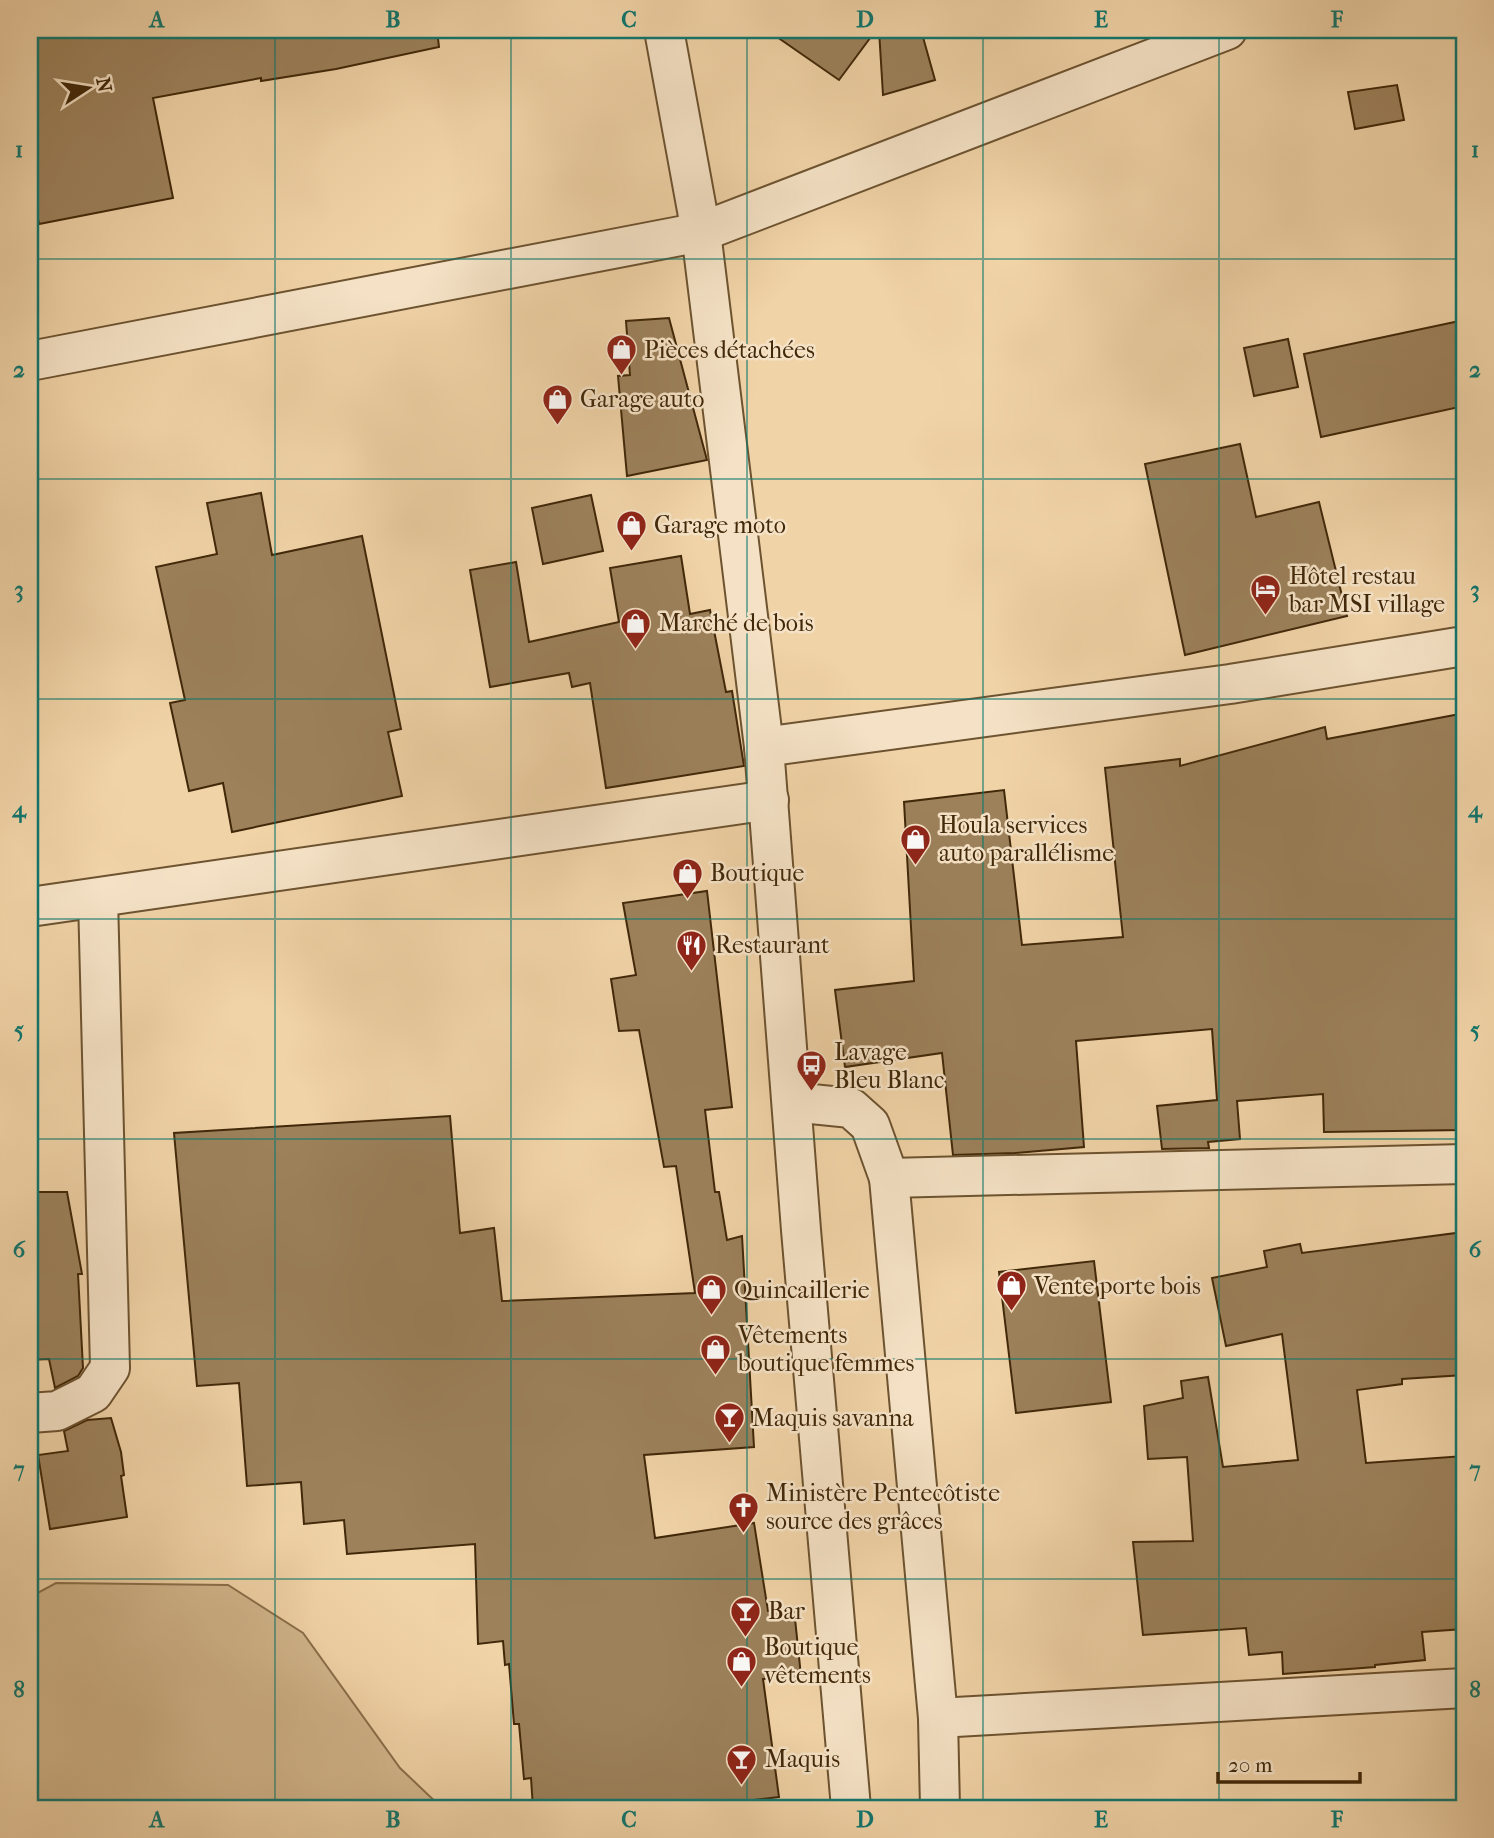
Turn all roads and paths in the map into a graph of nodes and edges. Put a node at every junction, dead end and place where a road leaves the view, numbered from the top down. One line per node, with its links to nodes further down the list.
1 (664, 30): 3 (street)
2 (1227, 30): 3 (street)
3 (701, 232): 4 (street); 6 (street)
4 (30, 361)
5 (1464, 646): 6 (street)
6 (764, 747): 7 (street)
7 (769, 800): 8 (street); 10 (street)
8 (99, 898): 9 (street); 13 (street)
9 (30, 907)
10 (792, 1102): 12 (street); 16 (street)
11 (1464, 1164): 12 (street)
12 (889, 1178): 15 (street)
13 (30, 1413)
14 (1464, 1688): 15 (street)
15 (938, 1718): 17 (street)
16 (852, 1808)
17 (940, 1808)

